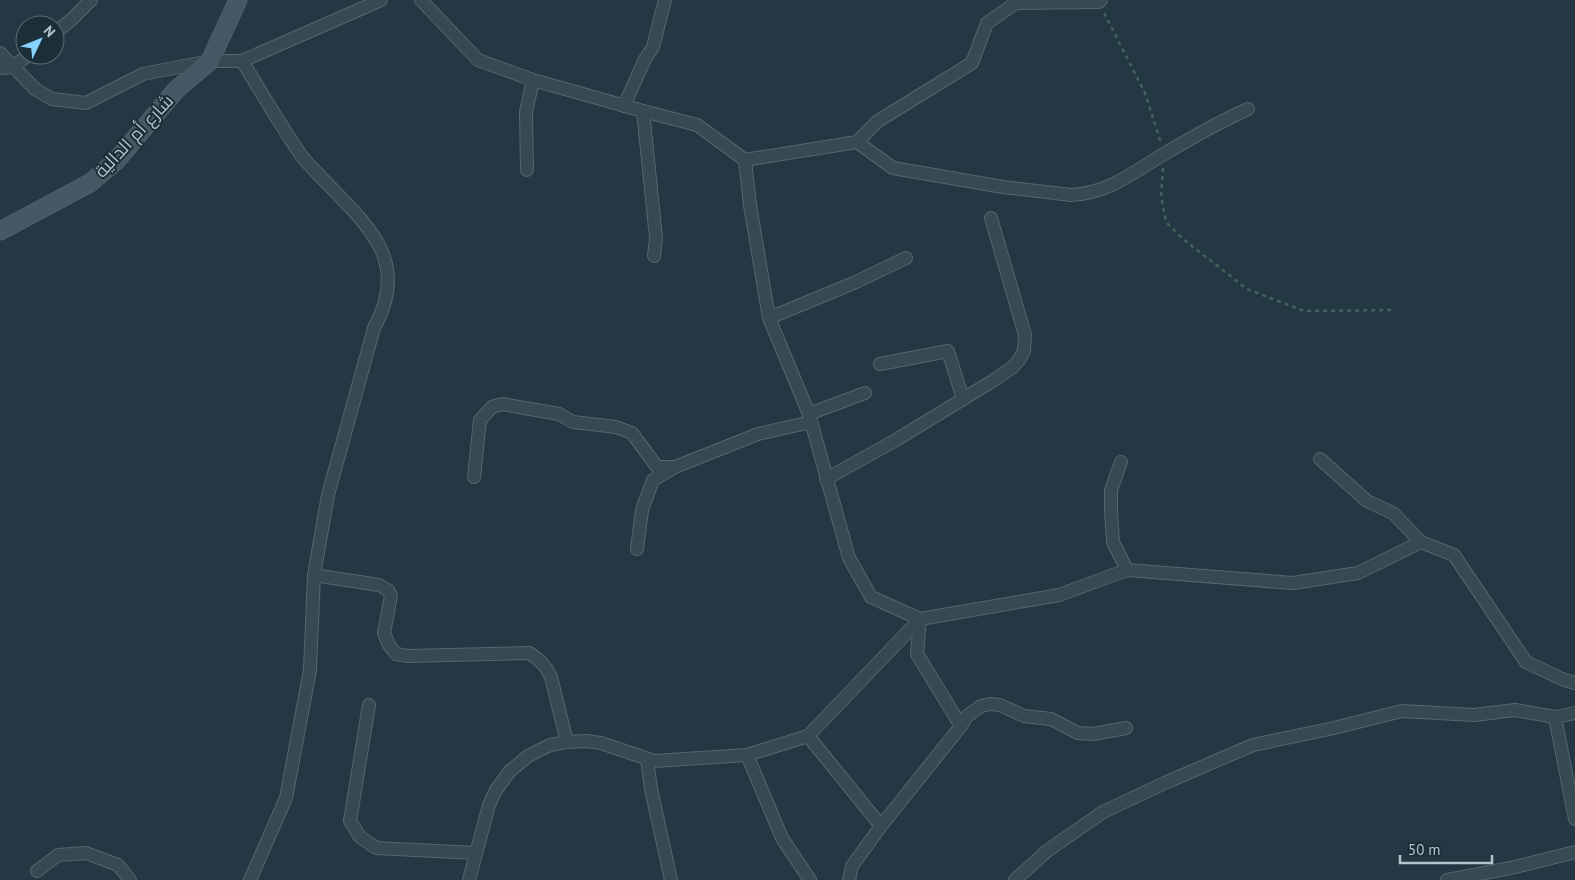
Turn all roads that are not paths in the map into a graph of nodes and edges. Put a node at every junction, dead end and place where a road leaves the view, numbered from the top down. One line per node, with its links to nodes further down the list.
1 (91, 0): 7 (street)
2 (238, 0): 9 (street)
3 (381, 0): 10 (street)
4 (421, 0): 14 (street)
5 (665, 0): 15 (street)
6 (1100, 1): 18 (street)
7 (65, 24)
8 (0, 53): 12 (street)
9 (210, 61): 10 (street); 12 (street); 22 (street, شارع أم الدالية)
10 (242, 62): 38 (street)
11 (16, 65): 12 (street)
12 (13, 67): 13 (street)
13 (0, 68)
14 (534, 80): 15 (street); 20 (street)
15 (624, 106): 17 (street)
16 (1248, 109): 18 (street)
17 (643, 111): 19 (street); 23 (street)
18 (857, 142): 19 (street)
19 (745, 160): 25 (street)
20 (527, 170)
21 (991, 218): 28 (street)
22 (0, 231)
23 (654, 256)
24 (906, 258): 25 (street)
25 (768, 318): 29 (street)
26 (880, 364): 28 (street)
27 (865, 393): 29 (street)
28 (963, 399): 34 (street)
29 (810, 418): 32 (street); 34 (street)
30 (1320, 459): 35 (street)
31 (1121, 462): 37 (street)
32 (675, 467): 33 (street); 36 (street)
33 (474, 477)
34 (826, 479): 39 (street)
35 (1420, 542): 37 (street); 40 (street)
36 (637, 549)
37 (1127, 570): 39 (street)
38 (314, 575): 47 (street); 56 (street)
39 (920, 618): 44 (street); 46 (street)
40 (1575, 683)
41 (369, 704): 53 (street)
42 (1575, 713): 43 (street)
43 (1555, 717): 50 (street); 61 (street)
44 (962, 726): 45 (street); 51 (street)
45 (1126, 728)
46 (808, 736): 48 (street); 51 (street)
47 (567, 742): 49 (street); 53 (street)
48 (747, 755): 49 (street); 59 (street)
49 (647, 759): 58 (street)
50 (1575, 818)
51 (880, 826): 60 (street)
52 (1575, 852): 62 (street)
53 (476, 853): 57 (street)
54 (37, 871): 55 (street)
55 (130, 880)
56 (250, 880)
57 (469, 880)
58 (671, 880)
59 (810, 880)
60 (849, 880)
61 (1015, 880)
62 (1447, 880)

